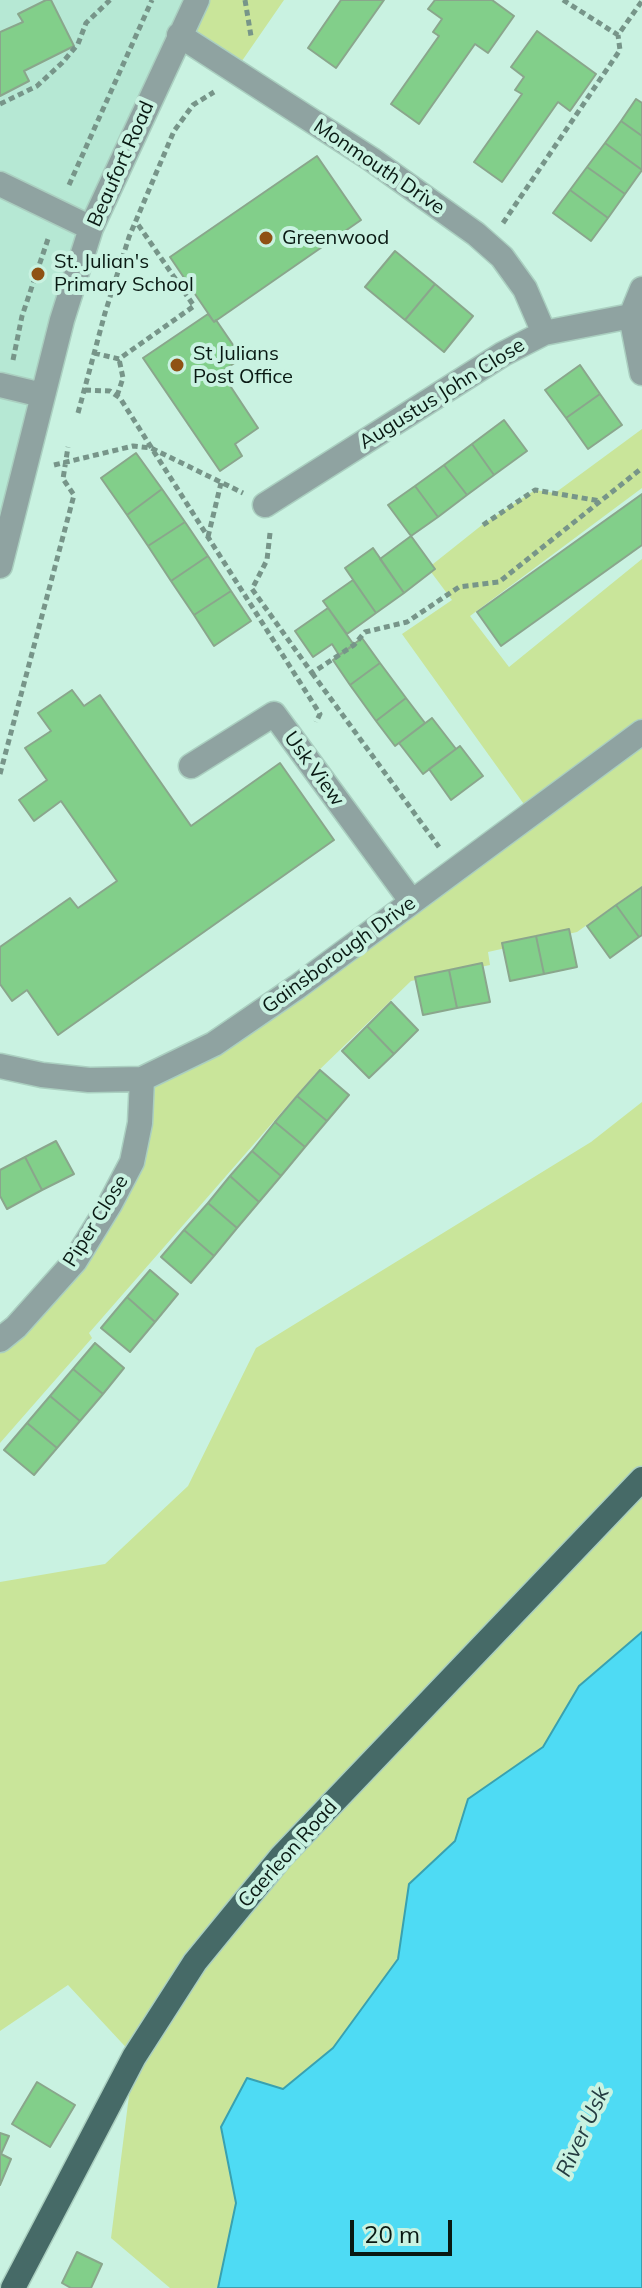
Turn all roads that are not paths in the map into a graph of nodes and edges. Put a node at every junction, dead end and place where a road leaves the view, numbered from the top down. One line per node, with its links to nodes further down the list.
1 (197, 0): 2 (street, Beaufort Road)
2 (179, 35): 4 (street, Beaufort Road); 7 (street, Monmouth Drive)
3 (0, 184): 4 (street)
4 (91, 228): 10 (street, Beaufort Road)
5 (642, 289): 6 (street)
6 (631, 316): 7 (street, Augustus John Close); 8 (street)
7 (544, 333): 11 (street, Augustus John Close)
8 (642, 373)
9 (4, 386): 10 (street)
10 (42, 395): 12 (street, Beaufort Road)
11 (265, 505)
12 (0, 566)
13 (642, 732): 15 (street, Gainsborough Drive)
14 (191, 766): 15 (street, Usk View)
15 (412, 902): 17 (street, Gainsborough Drive)
16 (0, 1066): 17 (street, Gainsborough Drive)
17 (142, 1079): 18 (street, Piper Close)
18 (0, 1340)
19 (642, 1479): 20 (main road, Caerleon Road)
20 (13, 2288)

